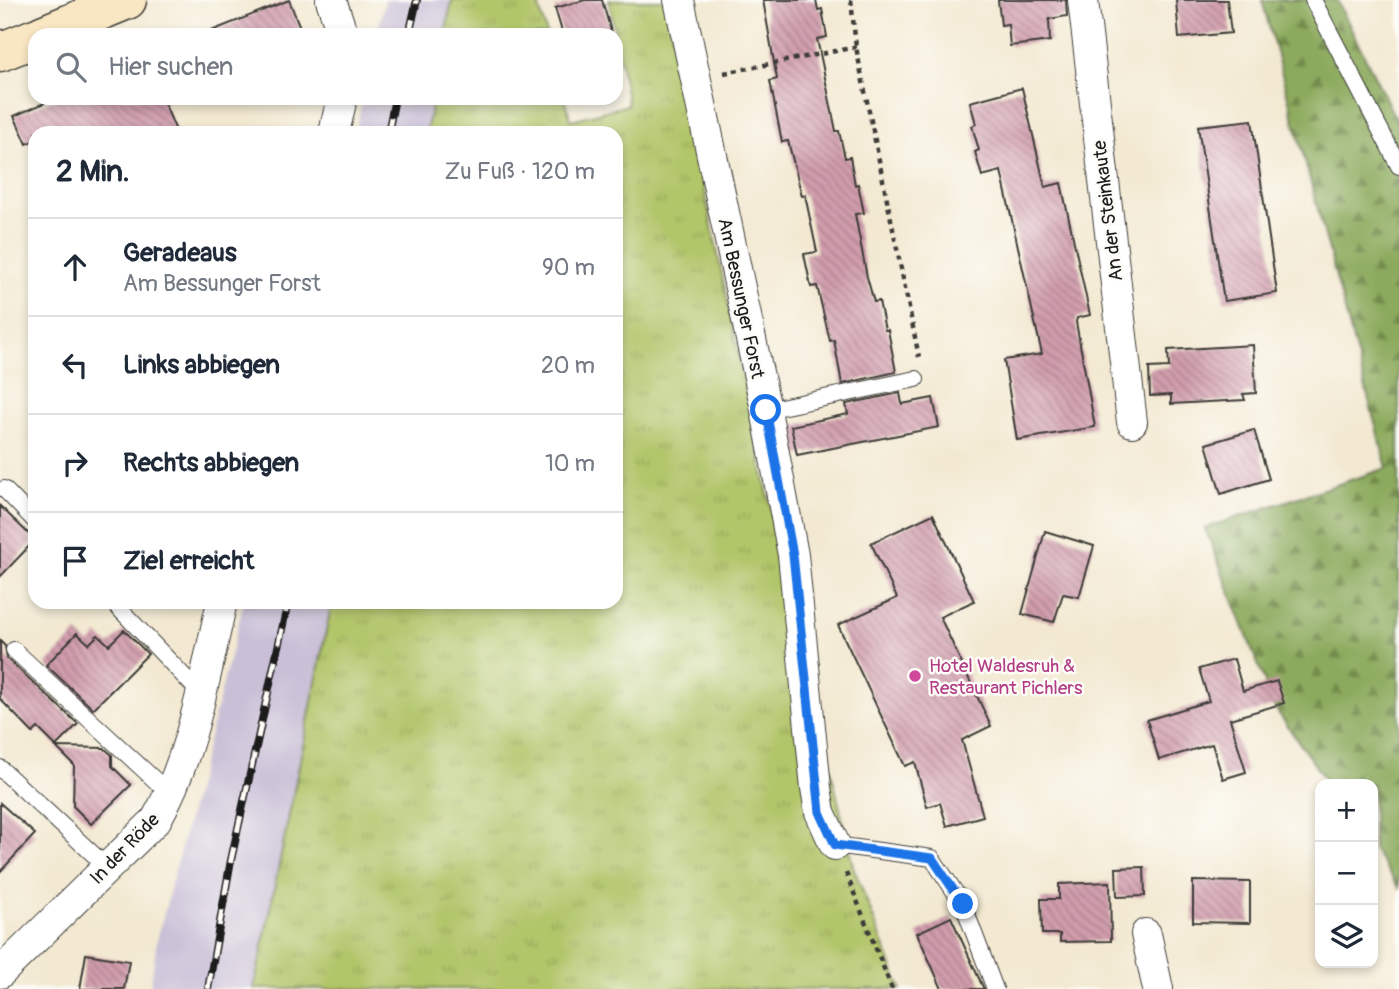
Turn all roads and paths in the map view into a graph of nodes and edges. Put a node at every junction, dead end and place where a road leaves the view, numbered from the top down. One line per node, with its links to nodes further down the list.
1 (127, 0): 7 (street)
2 (331, 0): 8 (street)
3 (679, 0): 12 (street, Am Bessunger Forst)
4 (851, 0): 10 (path)
5 (1083, 0): 18 (street, An der Steinkaute)
6 (1313, 0): 15 (lane)
7 (59, 28)
8 (340, 28)
9 (28, 41): 11 (street)
10 (856, 47): 12 (path); 16 (path)
11 (0, 52)
12 (695, 79): 17 (street, Am Bessunger Forst)
13 (340, 105): 14 (street)
14 (336, 126)
15 (1399, 166)
16 (916, 380): 17 (lane)
17 (766, 410): 27 (street, Am Bessunger Forst)
18 (1132, 422)
19 (4, 489): 20 (lane)
20 (28, 515)
21 (120, 609): 24 (lane)
22 (220, 609): 24 (street, In der Röde)
23 (14, 650): 26 (lane)
24 (201, 694): 26 (street, In der Röde)
25 (0, 768): 28 (lane)
26 (170, 794): 28 (street, In der Röde)
27 (835, 845): 31 (path); 32 (lane)
28 (107, 867): 30 (street, In der Röde)
29 (1146, 934): 33 (street)
30 (0, 973)
31 (892, 989)
32 (995, 989)
33 (1158, 989)

